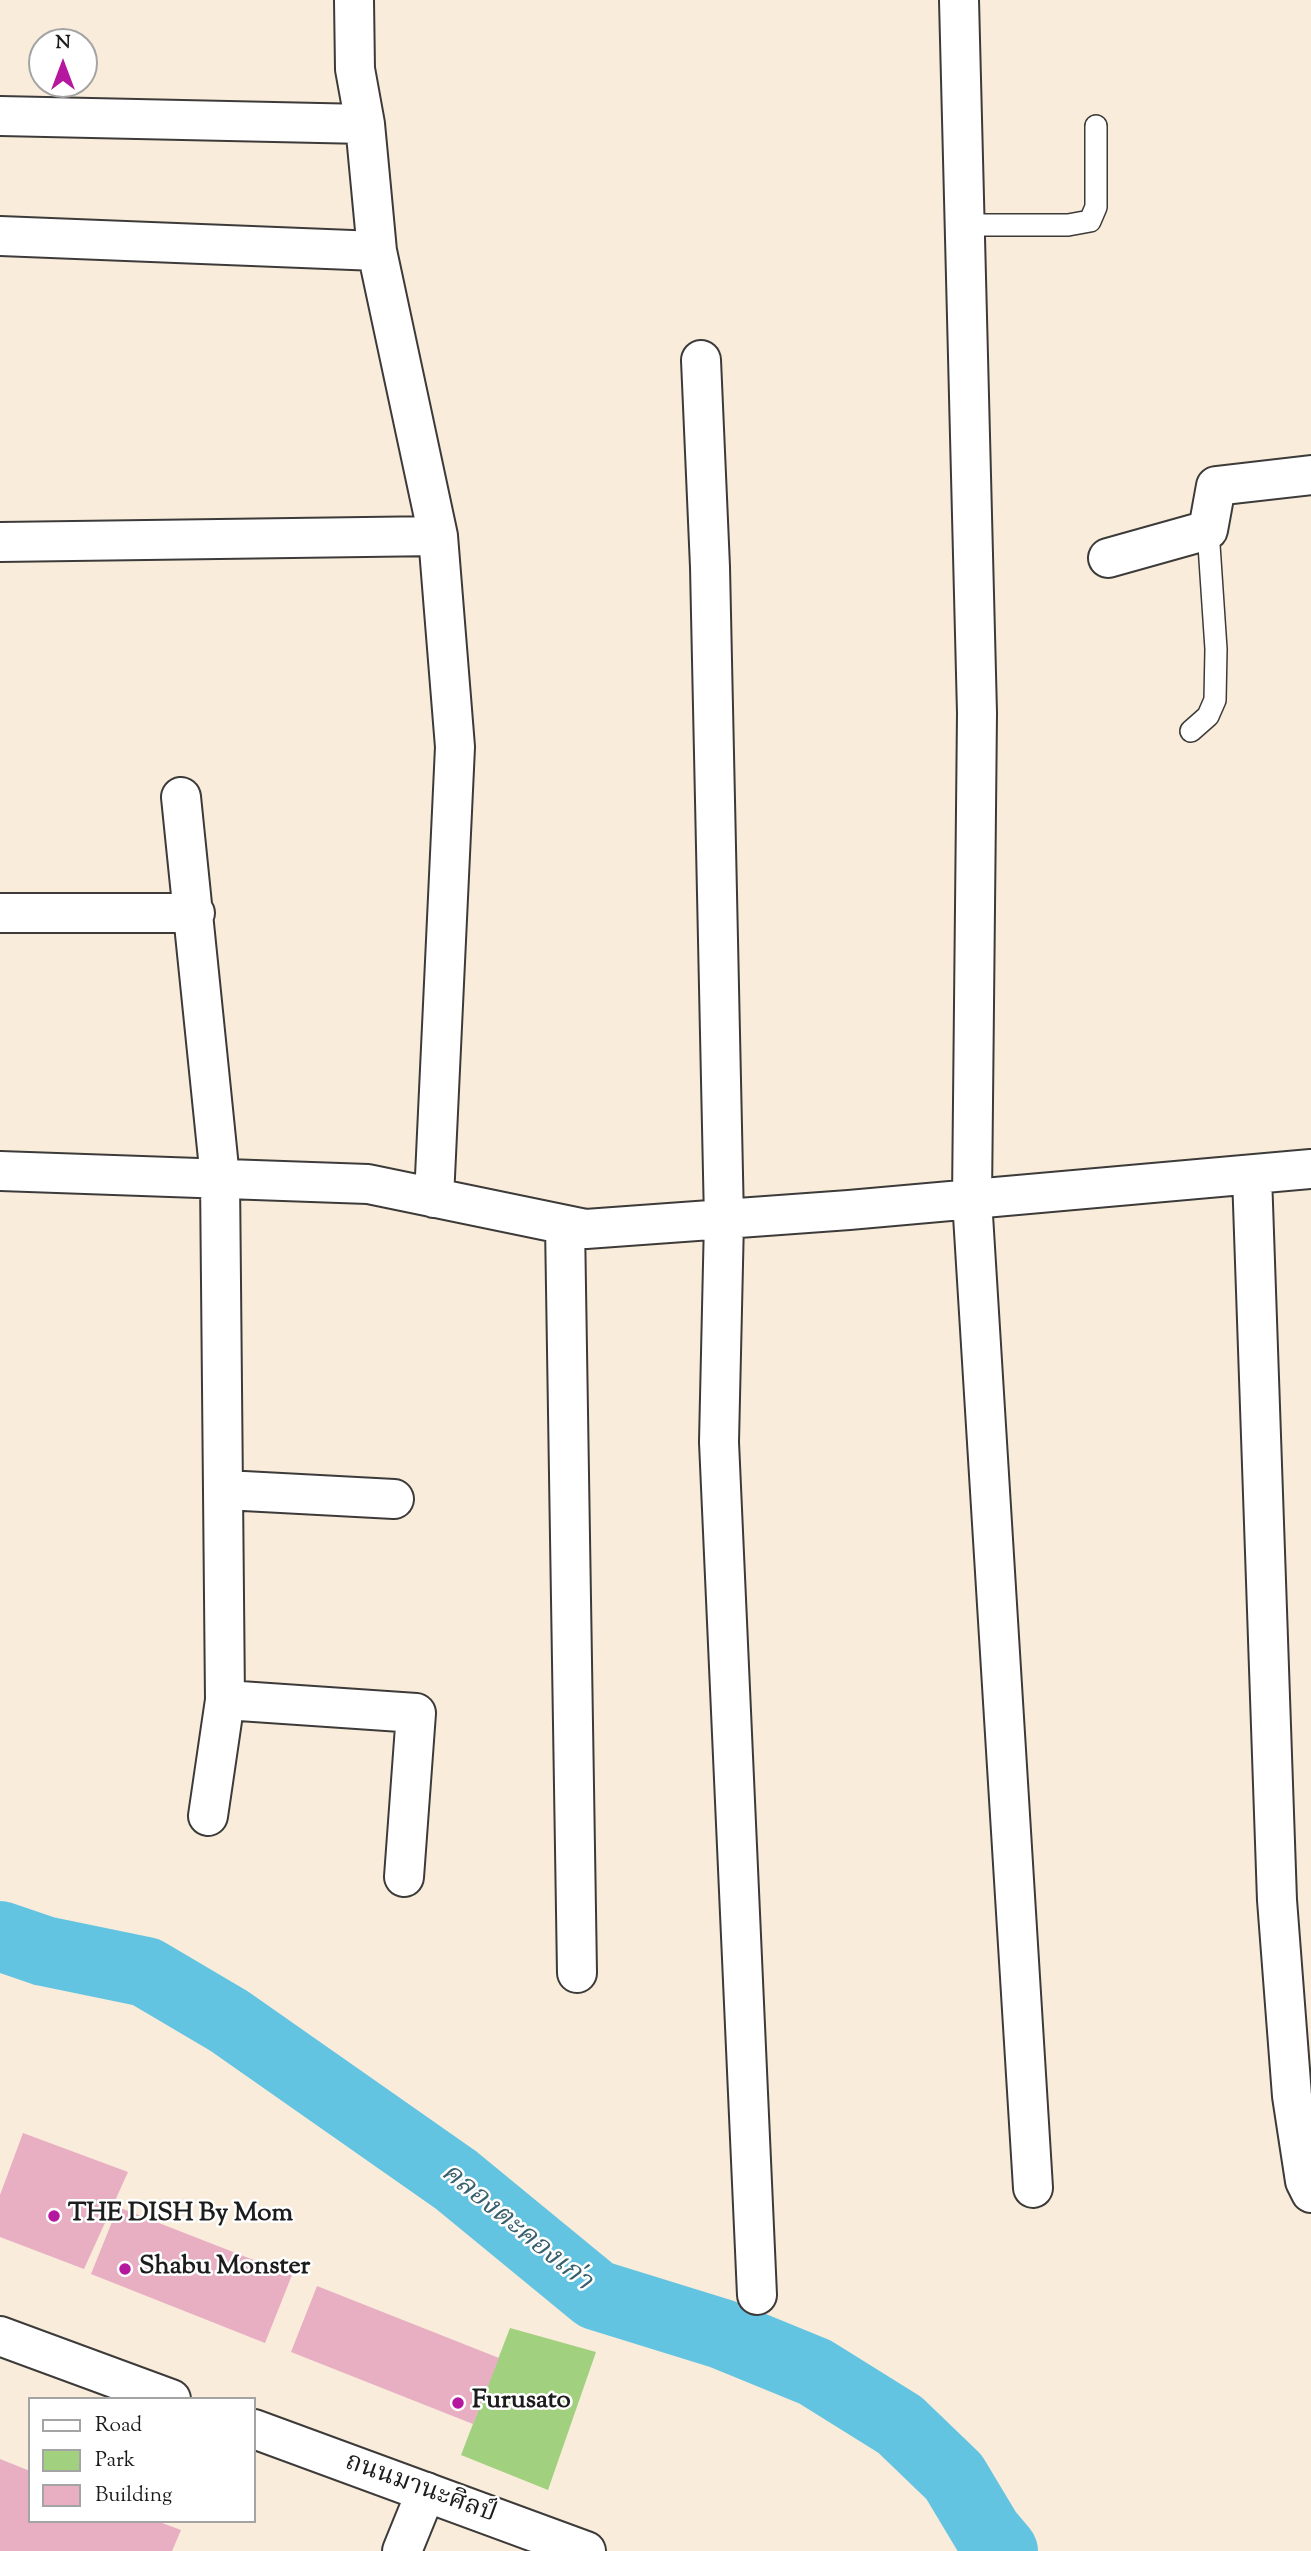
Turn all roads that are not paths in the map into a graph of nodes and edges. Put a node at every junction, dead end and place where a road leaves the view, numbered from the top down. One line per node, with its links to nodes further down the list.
1 (354, 0): 4 (street)
2 (959, 0): 6 (street)
3 (0, 116): 4 (street)
4 (365, 124): 8 (street)
5 (1096, 126): 6 (lane)
6 (964, 225): 24 (street)
7 (0, 236): 8 (street)
8 (377, 251): 12 (street)
9 (701, 360): 25 (street)
10 (1311, 475): 11 (street)
11 (1208, 530): 14 (street); 15 (lane)
12 (438, 536): 13 (street); 23 (street)
13 (0, 542)
14 (1108, 558)
15 (1191, 731)
16 (181, 797): 18 (street)
17 (0, 913): 18 (street)
18 (195, 913): 22 (street)
19 (1311, 1169): 21 (street)
20 (0, 1171): 22 (street)
21 (1252, 1175): 24 (street); 34 (street)
22 (220, 1178): 23 (street); 27 (street)
23 (435, 1198): 26 (street)
24 (972, 1199): 25 (street); 33 (street)
25 (724, 1220): 26 (street); 35 (street)
26 (565, 1225): 32 (street)
27 (225, 1490): 28 (street); 29 (street)
28 (394, 1499)
29 (225, 1700): 30 (street); 31 (street)
30 (208, 1816)
31 (404, 1877)
32 (577, 1973)
33 (1033, 2189)
34 (1311, 2193)
35 (757, 2295)
36 (0, 2336): 37 (street)
37 (166, 2397)
38 (256, 2430): 39 (street, ถนนมานะศิลป์)
39 (426, 2492): 40 (street); 41 (street, ถนนมานะศิลป์)
40 (402, 2551)
41 (586, 2551)

